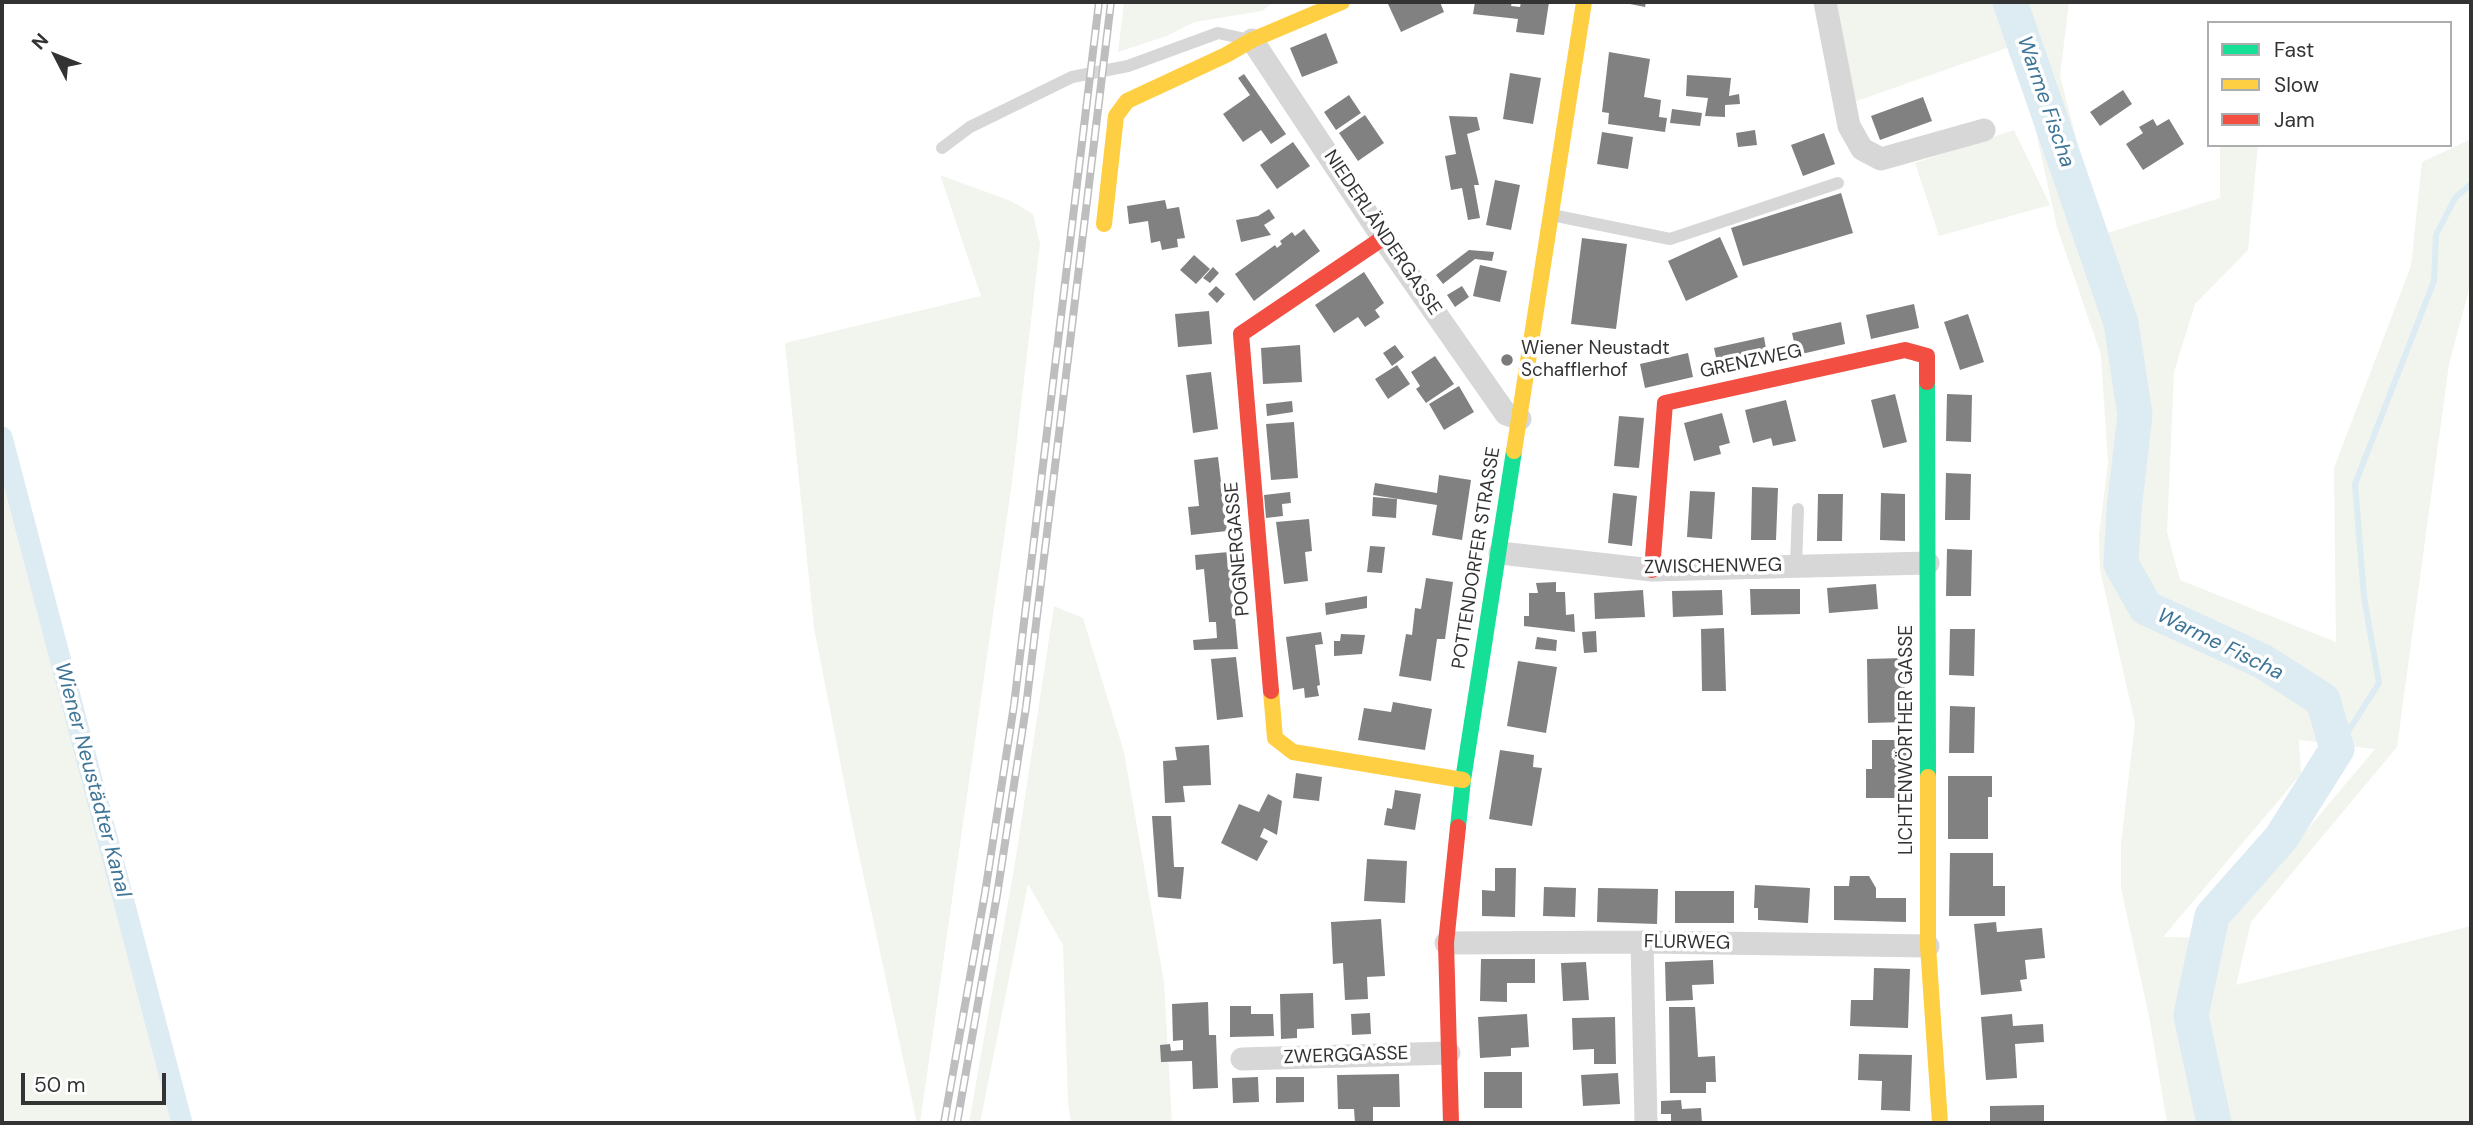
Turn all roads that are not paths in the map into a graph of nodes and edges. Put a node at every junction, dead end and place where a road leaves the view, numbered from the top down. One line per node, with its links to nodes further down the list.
1 (1342, 2): 4 (street)
2 (1584, 2): 8 (street, POTTENDORFER STRASSE)
3 (1825, 2): 5 (street)
4 (1252, 40): 6 (lane); 9 (street); 10 (street, NIEDERLÄNDERGASSE)
5 (1984, 130)
6 (942, 148)
7 (1838, 183): 8 (lane)
8 (1551, 215): 12 (street, POTTENDORFER STRASSE)
9 (1104, 224)
10 (1383, 238): 12 (street, NIEDERLÄNDERGASSE); 18 (street, POGNERGASSE)
11 (1927, 356): 15 (street, LICHTENWÖRTHER GASSE); 17 (street, GRENZWEG)
12 (1520, 419): 14 (street, POTTENDORFER STRASSE)
13 (1798, 509): 16 (lane)
14 (1500, 553): 17 (street, ZWISCHENWEG); 18 (street, POTTENDORFER STRASSE)
15 (1928, 563): 16 (street, ZWISCHENWEG); 21 (street, LICHTENWÖRTHER GASSE)
16 (1796, 566): 17 (street, ZWISCHENWEG)
17 (1652, 570)
18 (1463, 780): 20 (street, POTTENDORFER STRASSE)
19 (1642, 942): 20 (street, FLURWEG); 21 (street, FLURWEG); 25 (street)
20 (1446, 943): 22 (street, POTTENDORFER STRASSE)
21 (1928, 946): 26 (street, LICHTENWÖRTHER GASSE)
22 (1449, 1053): 23 (street, ZWERGGASSE); 24 (street, POTTENDORFER STRASSE)
23 (1242, 1059)
24 (1451, 1123)
25 (1646, 1123)
26 (1940, 1123)

